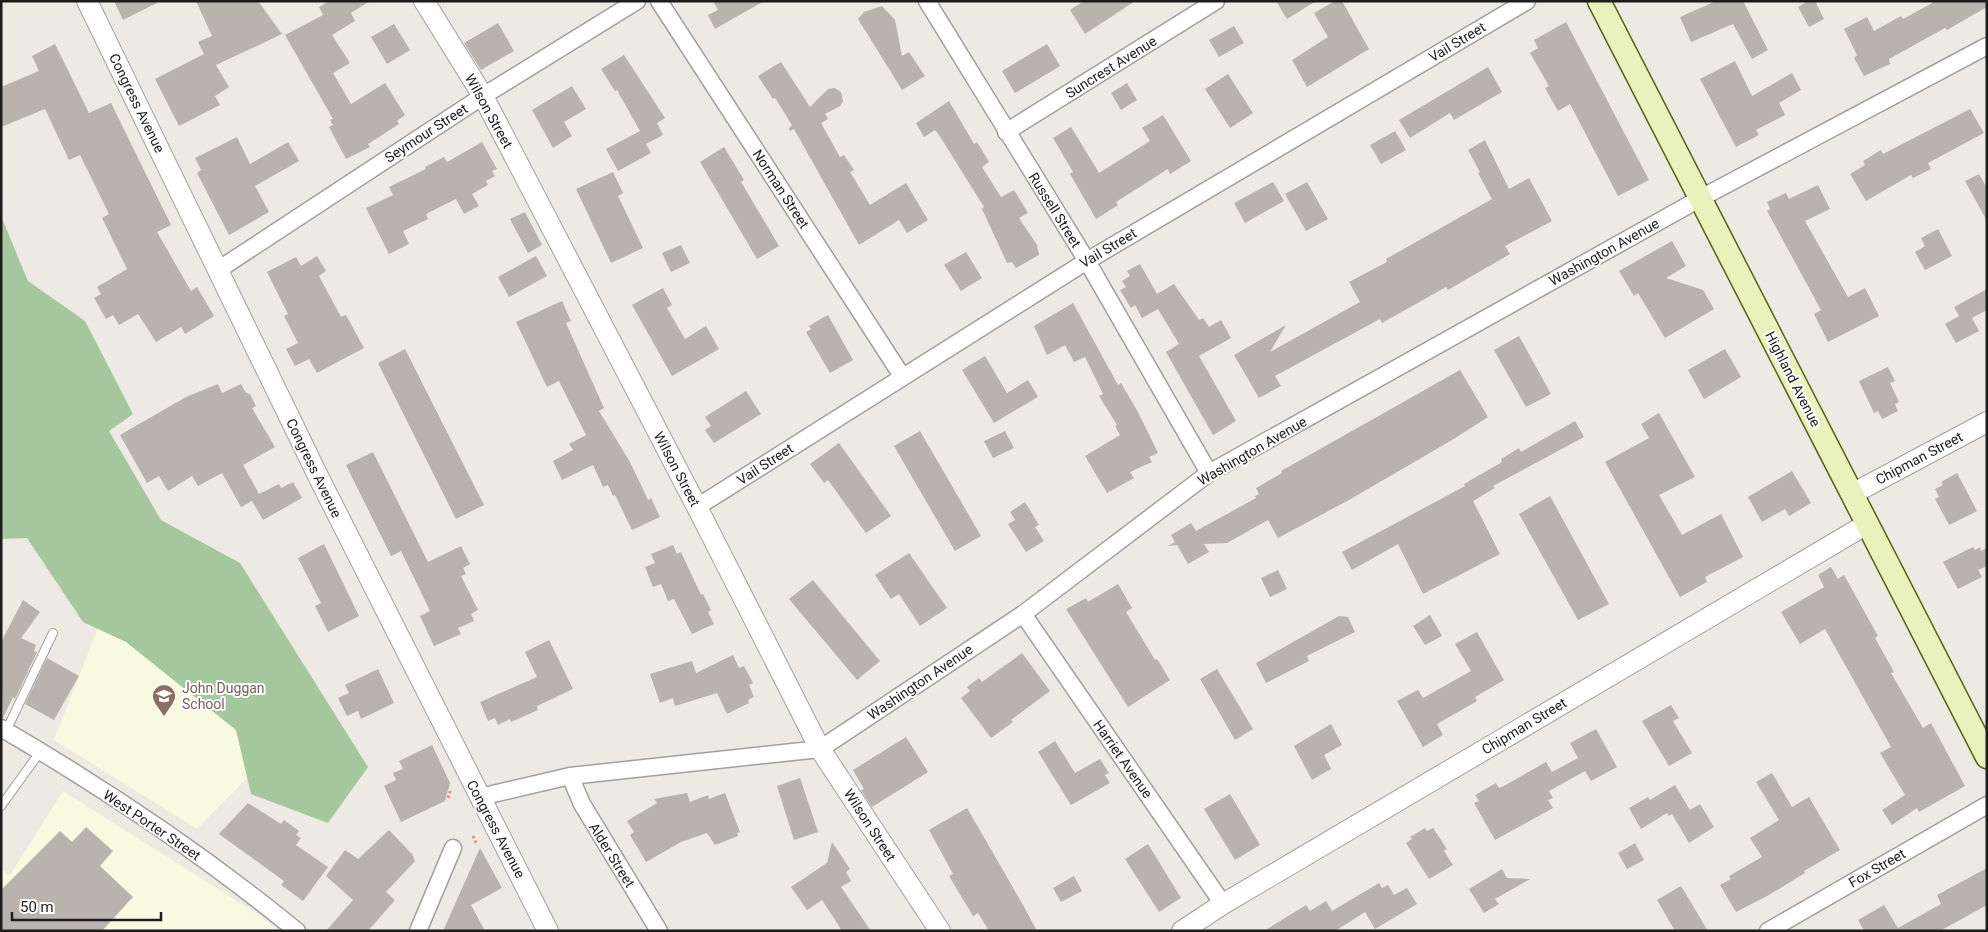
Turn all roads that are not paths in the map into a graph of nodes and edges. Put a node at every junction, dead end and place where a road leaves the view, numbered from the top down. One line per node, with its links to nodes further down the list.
1 (87, 1): 14 (street, Congress Avenue)
2 (424, 1): 10 (street, Wilson Street)
3 (636, 1): 10 (street, Seymour Street)
4 (659, 1): 15 (street, Norman Street)
5 (927, 1): 11 (street, Russell Street)
6 (1216, 1): 11 (street, Suncrest Avenue)
7 (1527, 1): 13 (street, Vail Street)
8 (1599, 1): 12 (main road, Highland Avenue)
9 (1987, 46): 12 (street, Washington Avenue)
10 (482, 96): 14 (street, Seymour Street); 19 (street, Wilson Street)
11 (1006, 132): 13 (street, Russell Street)
12 (1700, 198): 17 (street, Washington Avenue); 18 (main road, Highland Avenue)
13 (1087, 261): 15 (street, Vail Street); 17 (street, Russell Street)
14 (218, 270): 28 (street, Congress Avenue)
15 (902, 376): 19 (street, Vail Street)
16 (1987, 422): 18 (street, Chipman Street)
17 (1209, 473): 21 (street, Washington Avenue)
18 (1852, 494): 20 (main road, Highland Avenue)
19 (697, 507): 24 (street, Wilson Street)
20 (1867, 524): 26 (main road, Highland Avenue); 32 (street, Chipman Street)
21 (1022, 614): 24 (street, Washington Avenue); 32 (street, Harriet Avenue)
22 (53, 634): 23 (lane)
23 (3, 729): 25 (street, West Porter Street)
24 (820, 749): 27 (street, Washington Avenue); 37 (street, Wilson Street)
25 (40, 752): 30 (lane); 33 (street, West Porter Street)
26 (1987, 757)
27 (570, 776): 28 (street, Washington Avenue); 36 (street, Alder Street)
28 (480, 797): 35 (street, Congress Avenue)
29 (1987, 805): 39 (street, Fox Street)
30 (1, 806)
31 (453, 848): 34 (street)
32 (1223, 904): 38 (street, Chipman Street)
33 (297, 931)
34 (418, 931)
35 (548, 931)
36 (659, 931)
37 (940, 931)
38 (1182, 931)
39 (1768, 931)

